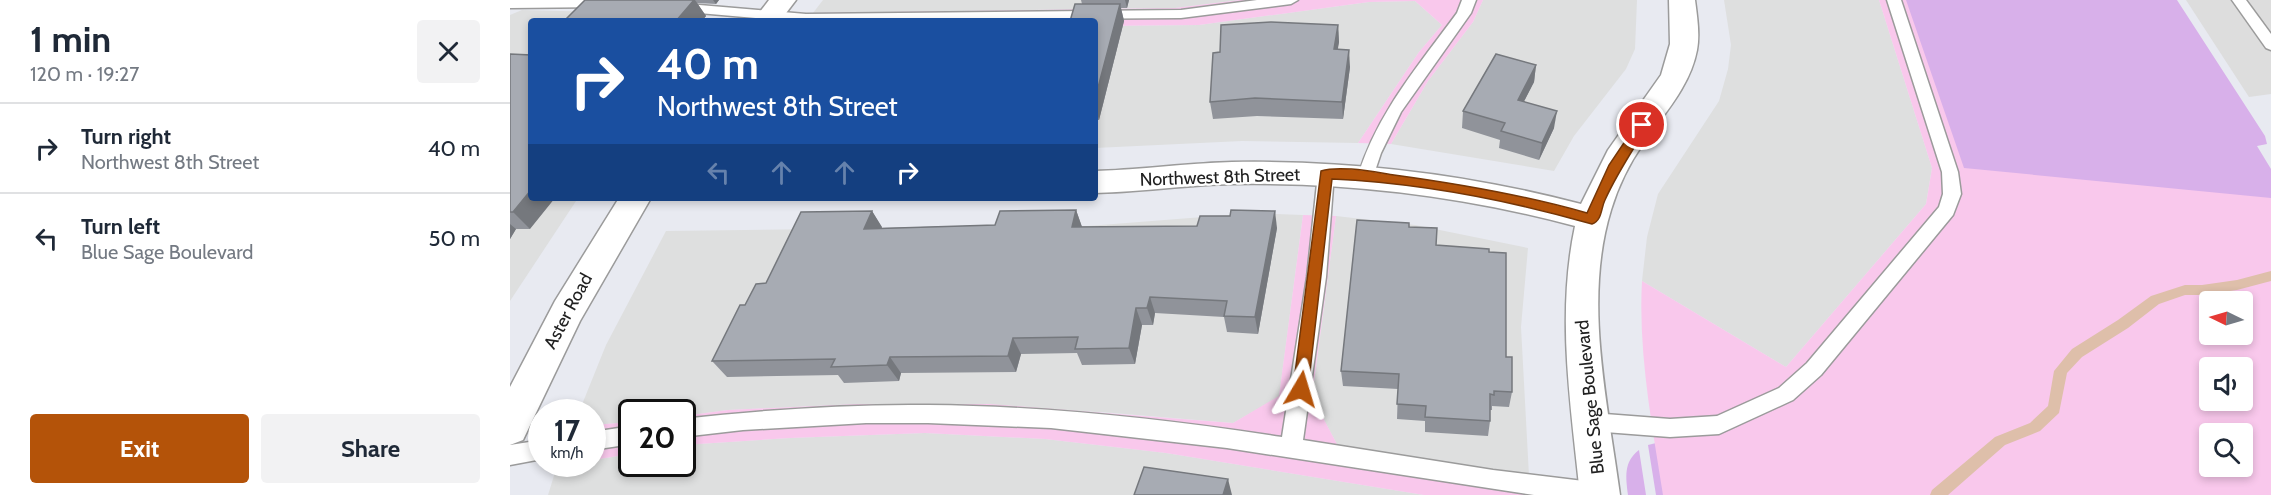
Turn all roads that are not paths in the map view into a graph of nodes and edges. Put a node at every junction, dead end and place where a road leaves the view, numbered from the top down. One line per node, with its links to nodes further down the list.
1 (1291, 0): 9 (lane)
2 (1469, 0): 12 (lane)
3 (1682, 0): 15 (street, Blue Sage Boulevard)
4 (1894, 0): 16 (lane)
5 (2239, 0): 10 (lane)
6 (510, 4): 7 (lane)
7 (621, 4)
8 (656, 6): 9 (lane)
9 (773, 12)
10 (2271, 45)
11 (1326, 174): 12 (street, Northwest 8th Street); 13 (street, Northwest 8th Street); 19 (lane)
12 (1366, 176): 15 (street, Northwest 8th Street)
13 (1098, 182)
14 (633, 201): 18 (street, Aster Road)
15 (1592, 219): 16 (street, Blue Sage Boulevard)
16 (1592, 422): 22 (street, Blue Sage Boulevard)
17 (696, 427): 19 (lane)
18 (510, 428)
19 (1291, 447): 22 (lane)
20 (528, 451): 21 (lane)
21 (510, 454)
22 (1600, 494)

